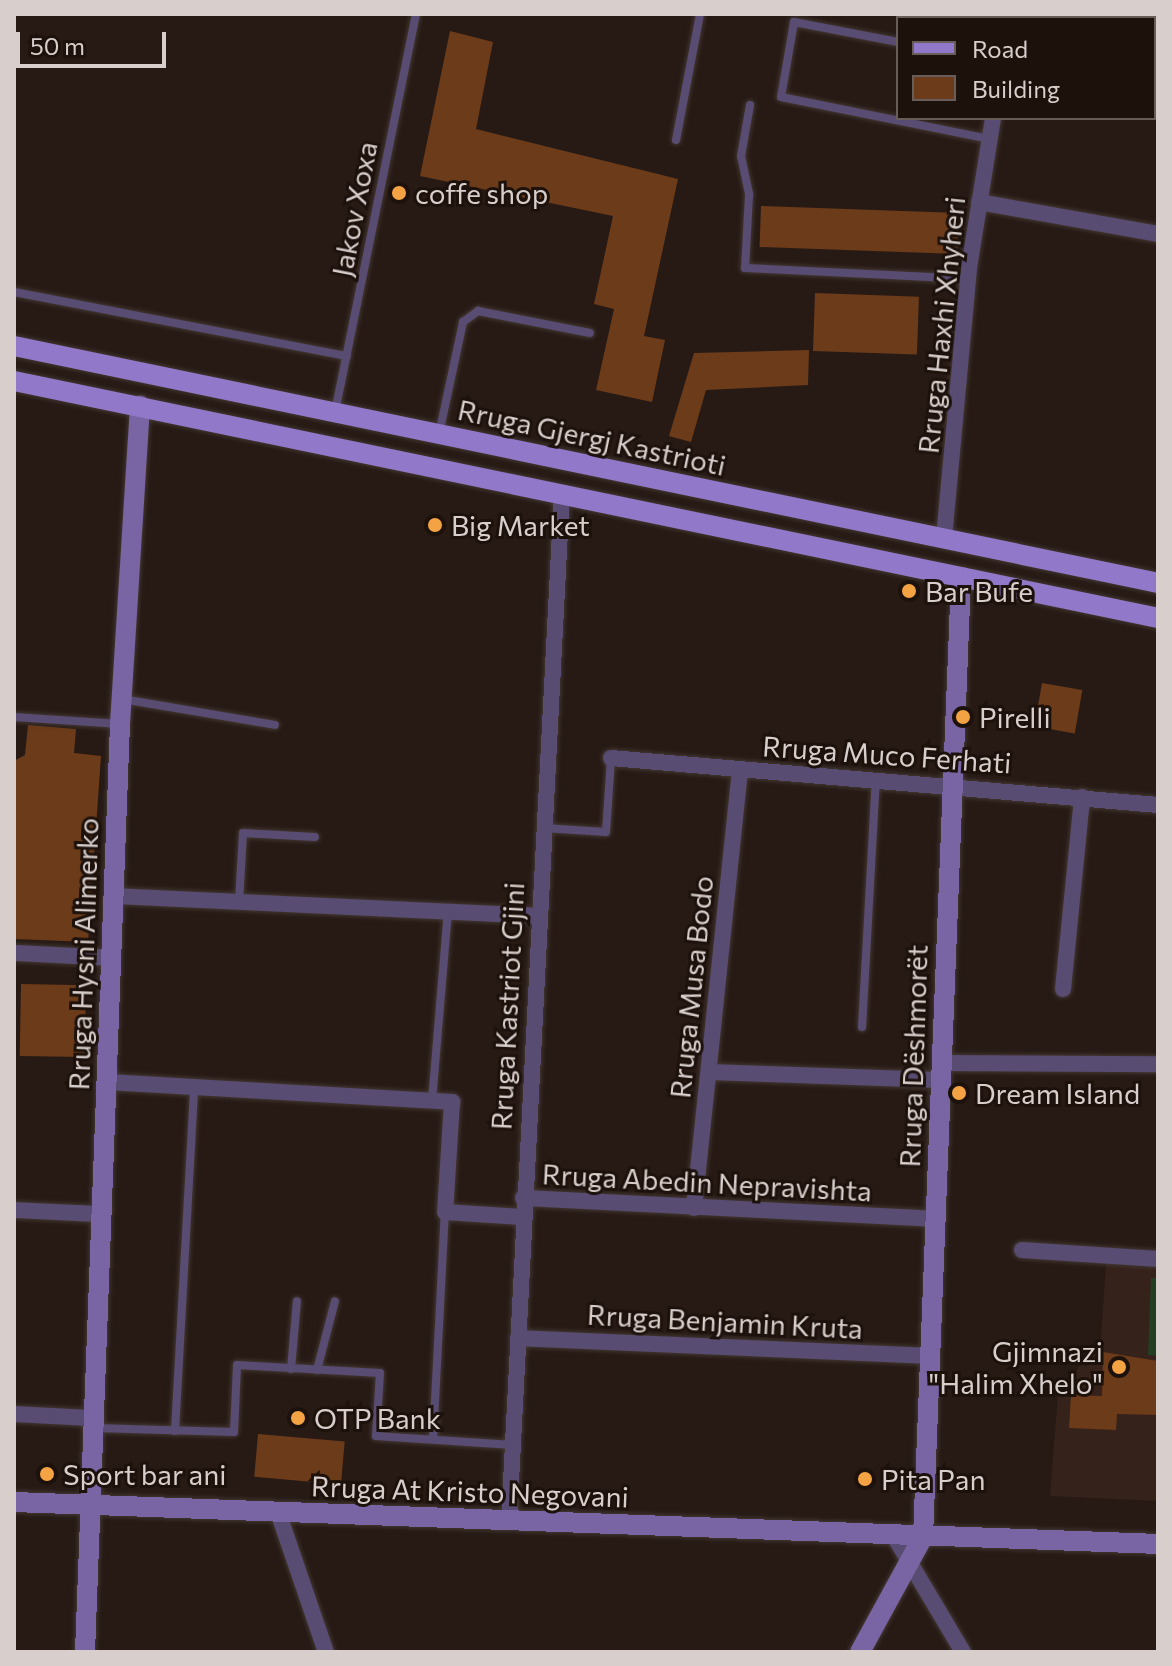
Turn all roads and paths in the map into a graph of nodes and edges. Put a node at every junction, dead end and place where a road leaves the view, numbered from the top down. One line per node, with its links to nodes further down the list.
1 (416, 14): 16 (lane, Jakov Xoxa)
2 (700, 14): 9 (lane)
3 (896, 42): 5 (lane)
4 (750, 105): 12 (lane)
5 (896, 117)
6 (993, 120): 8 (street, Rruga Haxhi Xhyheri)
7 (926, 122): 8 (lane)
8 (989, 139): 10 (street, Rruga Haxhi Xhyheri)
9 (676, 140)
10 (979, 202): 11 (street); 12 (street, Rruga Haxhi Xhyheri)
11 (1158, 234)
12 (967, 279): 22 (street, Rruga Haxhi Xhyheri)
13 (14, 292): 16 (lane)
14 (590, 333): 20 (lane)
15 (14, 346): 19 (main road, Rruga Gjergj Kastrioti)
16 (347, 356): 19 (lane, Jakov Xoxa)
17 (14, 381): 18 (main road)
18 (140, 406): 21 (main road); 26 (main road, Rruga Hysni Alimerko)
19 (335, 412): 20 (main road, Rruga Gjergj Kastrioti)
20 (439, 434): 22 (main road, Rruga Gjergj Kastrioti)
21 (562, 494): 23 (main road); 36 (street, Rruga Kastriot Gjini)
22 (944, 538): 24 (main road, Rruga Gjergj Kastrioti)
23 (961, 577): 25 (main road); 33 (main road, Rruga Dëshmorët)
24 (1158, 583)
25 (1158, 618)
26 (121, 698): 28 (main road, Rruga Hysni Alimerko); 29 (lane)
27 (14, 717): 28 (lane)
28 (120, 724): 38 (main road, Rruga Hysni Alimerko)
29 (275, 725)
30 (611, 758): 31 (street, Rruga Muco Ferhati); 36 (lane)
31 (740, 770): 32 (street, Rruga Muco Ferhati); 48 (street, Rruga Musa Bodo)
32 (876, 778): 33 (street, Rruga Muco Ferhati); 45 (lane)
33 (951, 782): 34 (street, Rruga Muco Ferhati); 47 (main road, Rruga Dëshmorët)
34 (1082, 797): 35 (street, Rruga Muco Ferhati); 44 (street)
35 (1158, 805)
36 (544, 828): 41 (street, Rruga Kastriot Gjini)
37 (315, 837): 39 (lane)
38 (114, 896): 39 (street); 43 (main road, Rruga Hysni Alimerko)
39 (239, 902): 40 (street)
40 (448, 912): 41 (street); 51 (lane)
41 (538, 916): 52 (street, Rruga Kastriot Gjini)
42 (14, 953): 43 (street)
43 (112, 958): 49 (main road, Rruga Hysni Alimerko)
44 (1063, 989)
45 (862, 1027)
46 (1158, 1064): 47 (street)
47 (939, 1071): 48 (street); 58 (main road, Rruga Dëshmorët)
48 (709, 1072): 53 (street, Rruga Musa Bodo)
49 (107, 1082): 50 (street); 56 (main road, Rruga Hysni Alimerko)
50 (194, 1088): 51 (street); 69 (lane)
51 (432, 1101): 55 (street)
52 (523, 1198): 53 (street, Rruga Abedin Nepravishta); 57 (street, Rruga Kastriot Gjini)
53 (694, 1208): 58 (street, Rruga Abedin Nepravishta)
54 (14, 1210): 56 (street)
55 (445, 1212): 57 (street); 70 (lane)
56 (100, 1214): 68 (main road, Rruga Hysni Alimerko)
57 (522, 1217): 63 (street, Rruga Kastriot Gjini)
58 (935, 1219): 64 (main road, Rruga Dëshmorët)
59 (1022, 1250): 60 (street)
60 (1158, 1259)
61 (297, 1301): 65 (lane)
62 (335, 1301): 66 (lane)
63 (518, 1338): 64 (street, Rruga Benjamin Kruta); 71 (street, Rruga Kastriot Gjini)
64 (930, 1356): 77 (main road, Rruga Dëshmorët)
65 (291, 1369): 66 (lane); 69 (lane)
66 (317, 1370): 70 (lane)
67 (14, 1414): 68 (street)
68 (90, 1423): 69 (lane); 73 (main road, Rruga Hysni Alimerko)
69 (175, 1431)
70 (433, 1439): 71 (lane)
71 (513, 1445): 75 (street, Rruga Kastriot Gjini)
72 (14, 1502): 73 (main road, Rruga At Kristo Negovani)
73 (86, 1505): 74 (main road, Rruga At Kristo Negovani); 80 (main road, Rruga Hysni Alimerko)
74 (278, 1512): 75 (main road, Rruga At Kristo Negovani); 81 (street)
75 (509, 1521): 76 (main road, Rruga At Kristo Negovani)
76 (894, 1536): 77 (main road, Rruga At Kristo Negovani); 79 (street)
77 (923, 1537): 78 (main road, Rruga At Kristo Negovani); 79 (main road)
78 (1158, 1544)
79 (908, 1562): 82 (main road); 83 (street)
80 (85, 1652)
81 (326, 1652)
82 (860, 1652)
83 (963, 1652)

